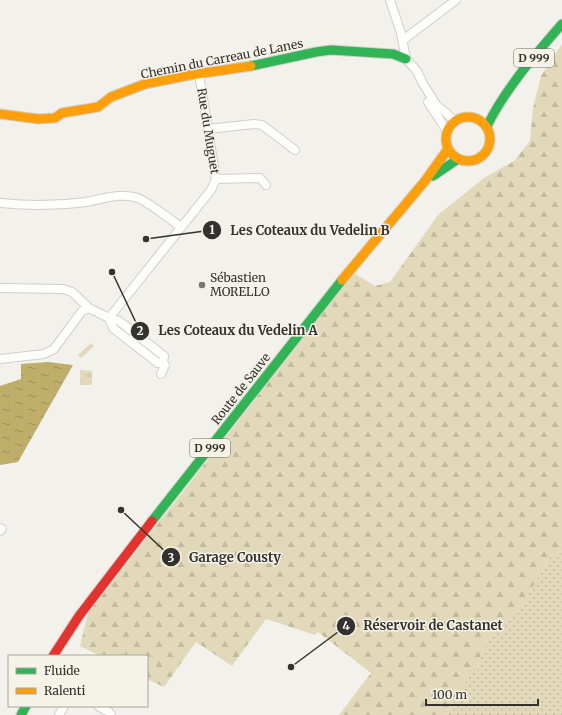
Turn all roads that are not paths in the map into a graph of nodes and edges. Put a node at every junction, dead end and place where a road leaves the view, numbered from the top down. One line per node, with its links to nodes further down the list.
1 (390, 0): 4 (street)
2 (456, 0): 4 (street)
3 (562, 24): 8 (main road, D 999)
4 (403, 40): 5 (street)
5 (406, 59): 6 (main road, Chemin du Carreau de Lanes); 7 (street)
6 (199, 74): 9 (main road, Chemin du Carreau de Lanes); 13 (street, Rue du Muguet)
7 (422, 82): 11 (street); 14 (street)
8 (506, 91): 10 (main road, D 999); 12 (main road, D 999)
9 (0, 114)
10 (471, 116): 11 (main road); 12 (main road)
11 (455, 121): 14 (main road)
12 (487, 126): 17 (main road)
13 (208, 129): 16 (street); 18 (street, Rue du Muguet)
14 (447, 132): 15 (main road)
15 (448, 149): 17 (main road); 19 (main road, Route de Sauve / D 999)
16 (295, 150)
17 (458, 159): 19 (main road, Route de Sauve / D 999)
18 (216, 179): 20 (street); 22 (street, Rue du Muguet)
19 (425, 181): 30 (main road, Route de Sauve / D 999)
20 (266, 185)
21 (0, 203): 22 (street)
22 (181, 228): 25 (street, Rue du Muguet)
23 (0, 288): 24 (street)
24 (89, 308): 25 (street); 26 (street)
25 (109, 318): 27 (street)
26 (0, 359)
27 (162, 374)
28 (0, 528): 29 (street)
29 (0, 531)
30 (54, 655)
31 (100, 707): 32 (street)
32 (111, 715)

